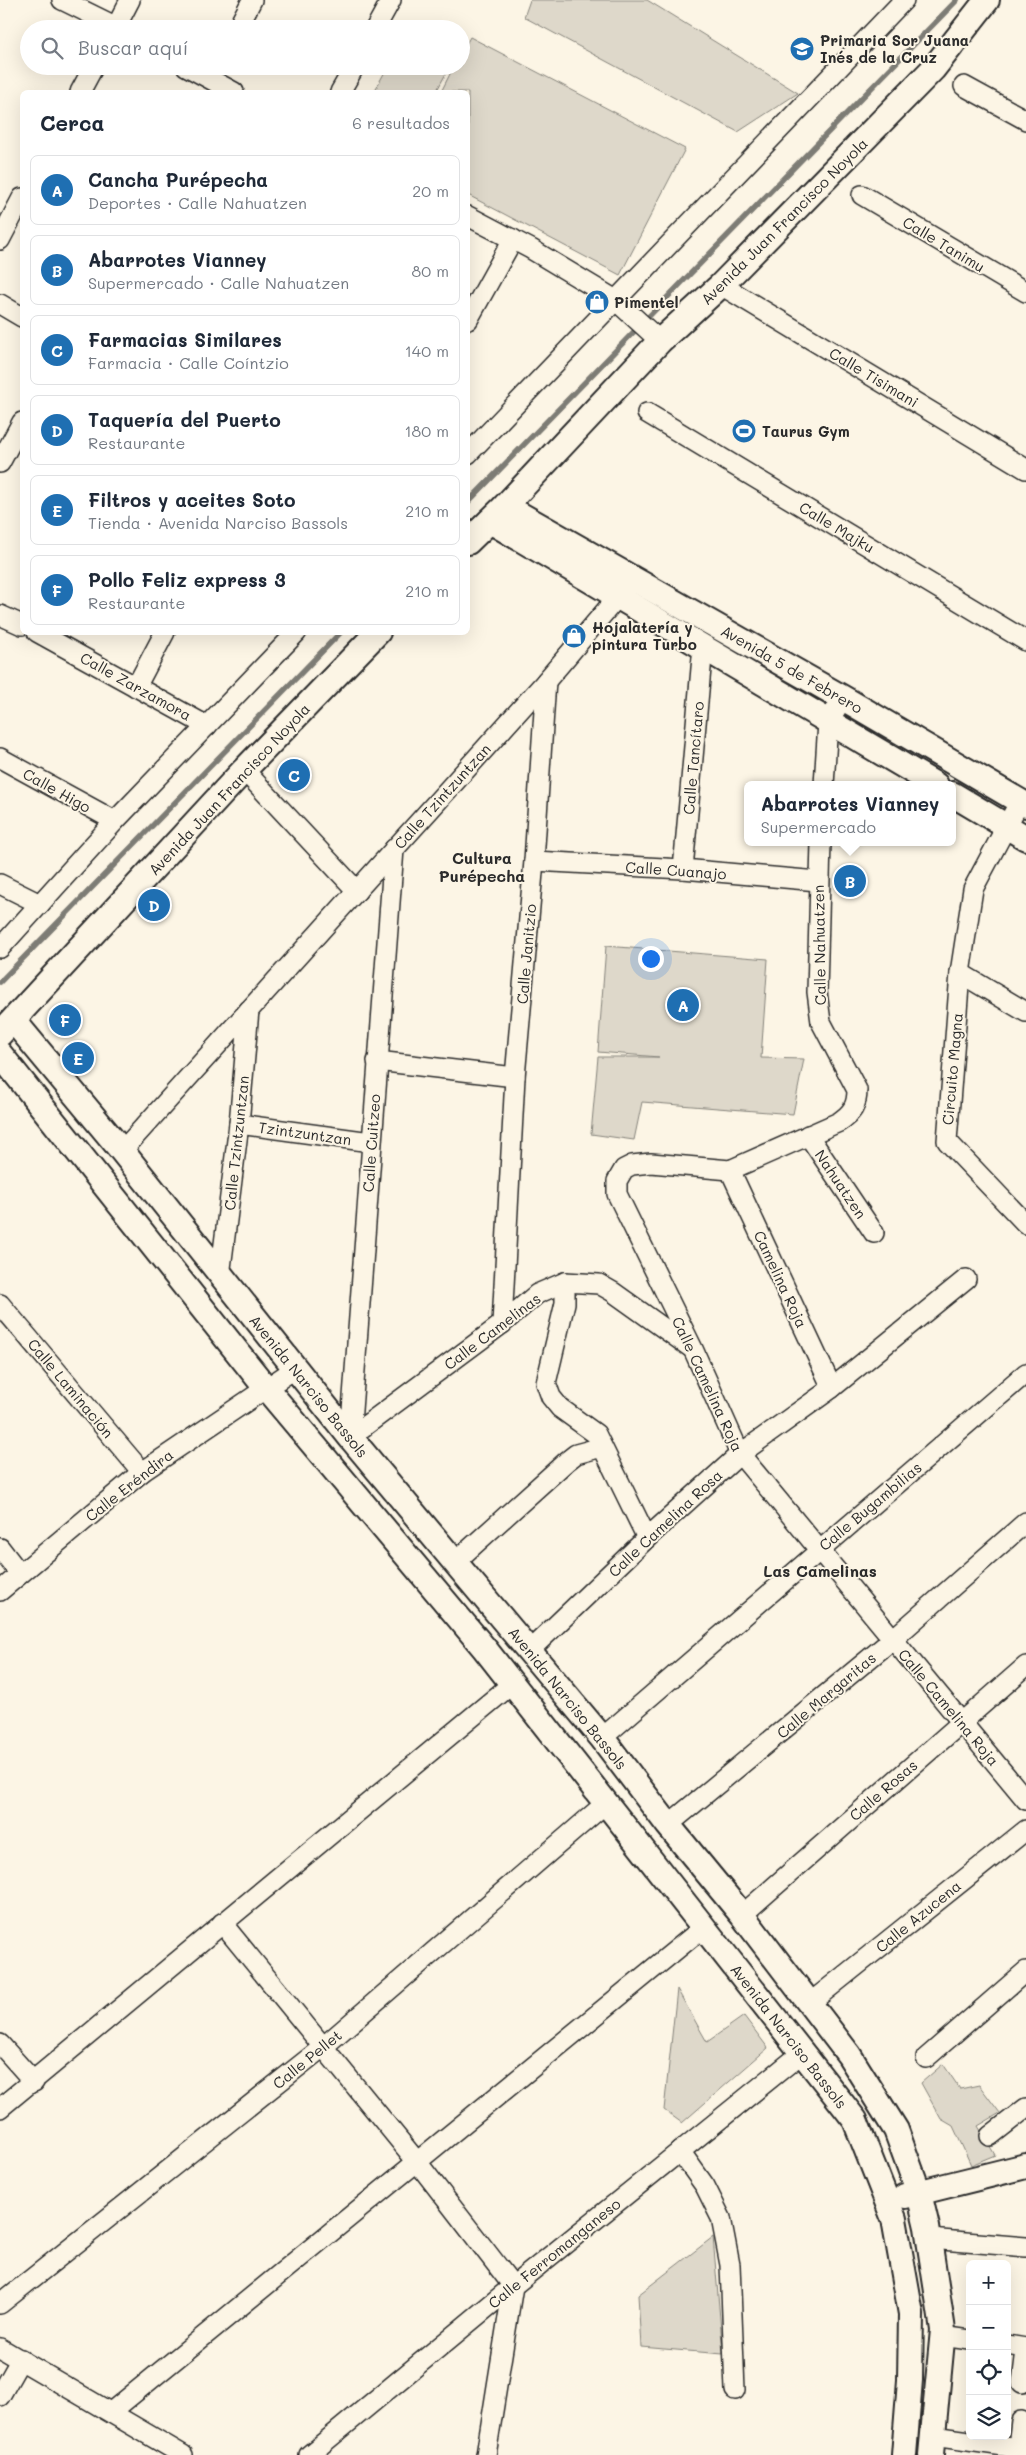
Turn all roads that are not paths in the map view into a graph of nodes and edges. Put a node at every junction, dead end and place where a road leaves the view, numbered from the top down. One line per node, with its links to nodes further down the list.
1 (62, 0): 7 (street)
2 (130, 0): 8 (street)
3 (252, 0): 9 (street)
4 (390, 0): 10 (street)
5 (904, 0): 27 (street)
6 (987, 0): 24 (street, Avenida Juan Francisco Noyola)
7 (101, 20)
8 (121, 20)
9 (242, 20)
10 (380, 20)
11 (89, 75): 15 (street)
12 (350, 75): 17 (street)
13 (209, 80): 16 (street)
14 (964, 86): 18 (street)
15 (81, 90)
16 (230, 90)
17 (341, 90)
18 (1026, 120)
19 (862, 195): 25 (street, Calle Tanimu)
20 (20, 202): 23 (street)
21 (470, 217): 22 (street)
22 (513, 239): 27 (street); 29 (street)
23 (0, 240)
24 (721, 286): 30 (street, Avenida Juan Francisco Noyola); 35 (street, Calle Tisimani)
25 (1026, 292)
26 (0, 304): 28 (street)
27 (620, 304): 30 (street); 33 (street)
28 (20, 316)
29 (470, 316)
30 (655, 336): 36 (street, Avenida Juan Francisco Noyola)
31 (647, 413): 45 (street, Calle Majku)
32 (20, 426): 34 (street)
33 (470, 452)
34 (0, 463)
35 (1026, 469)
36 (498, 513): 37 (street, Avenida Juan Francisco Noyola); 38 (street, Avenida 5 de Febrero)
37 (470, 540)
38 (626, 587): 46 (street, Avenida 5 de Febrero); 47 (street, Calle Tzintzuntzan); 49 (street, Avenida 5 de Febrero)
39 (0, 614): 40 (street)
40 (20, 624)
41 (44, 635): 48 (street, Calle Zarzamora)
42 (163, 635): 48 (street)
43 (294, 635): 51 (street)
44 (375, 635): 53 (street, Avenida Juan Francisco Noyola)
45 (1026, 641)
46 (703, 646): 50 (street, Avenida 5 de Febrero); 64 (street, Calle Tancítaro)
47 (546, 681): 62 (street, Calle Tzintzuntzan); 63 (street, Calle Janitzio)
48 (136, 686): 51 (street, Calle Zarzamora)
49 (843, 698): 50 (street); 57 (street, Avenida 5 de Febrero)
50 (828, 722): 54 (street); 55 (street, Avenida 5 de Febrero)
51 (207, 726): 58 (street)
52 (0, 758): 58 (street, Calle Higo)
53 (244, 770): 67 (street); 73 (street, Avenida Juan Francisco Noyola)
54 (824, 781)
55 (929, 781)
56 (956, 796): 59 (street)
57 (1023, 803): 59 (street, Circuito Magna)
58 (115, 822): 68 (street)
59 (1006, 826): 60 (street); 70 (street, Circuito Magna)
60 (1026, 838)
61 (821, 846): 65 (street, Calle Nahuatzen)
62 (394, 850): 67 (street, Calle Tzintzuntzan); 74 (street, Calle Cuitzeo)
63 (534, 861): 64 (street, Calle Cuanajo); 75 (street, Calle Janitzio)
64 (683, 869): 65 (street, Calle Cuanajo)
65 (818, 881): 77 (street, Calle Nahuatzen)
66 (0, 884): 68 (street)
67 (357, 891): 71 (street, Calle Tzintzuntzan)
68 (40, 904): 69 (street)
69 (0, 948)
70 (960, 973): 72 (street); 81 (street, Circuito Magna)
71 (249, 1010): 76 (street, Calle Tzintzuntzan); 79 (street, Calle Tzintzuntzan)
72 (1026, 1012)
73 (3, 1035): 79 (street, Avenida Narciso Bassols); 91 (street, Avenida Narciso Bassols)
74 (377, 1061): 75 (street); 78 (street, Calle Cuitzeo)
75 (515, 1077): 87 (street, Calle Janitzio)
76 (239, 1124): 78 (street, Tzintzuntzan); 83 (street, Calle Tzintzuntzan)
77 (808, 1135): 80 (street, Calle Nahuatzen); 82 (street, Nahuatzen)
78 (371, 1142): 93 (street, Calle Cuitzeo)
79 (122, 1151): 83 (street, Avenida Narciso Bassols)
80 (730, 1170): 88 (street, Calle Camelina Roja); 92 (street, Camelina Roja)
81 (1026, 1224)
82 (874, 1233)
83 (220, 1276): 89 (street, Avenida Narciso Bassols)
84 (966, 1279): 92 (street, Calle Camelina Rosa)
85 (565, 1282): 87 (street, Calle Camelinas); 88 (street, Calle Camelinas); 94 (street)
86 (0, 1304): 96 (street, Calle Laminación)
87 (502, 1324): 93 (street, Calle Camelinas)
88 (693, 1349): 95 (street, Calle Camelina Roja)
89 (296, 1368): 91 (street, Calle Eréndira); 93 (street, Avenida Narciso Bassols)
90 (1026, 1373): 100 (street, Calle Bugambilias)
91 (266, 1388): 96 (street, Calle Eréndira); 107 (street, Avenida Narciso Bassols)
92 (832, 1388): 95 (street, Calle Camelina Rosa)
93 (350, 1437): 101 (street, Avenida Narciso Bassols)
94 (602, 1447): 98 (street); 101 (street)
95 (740, 1454): 98 (street, Calle Camelina Rosa); 100 (street, Calle Camelina Roja)
96 (142, 1472): 102 (street, Calle Eréndira)
97 (1026, 1522): 104 (street, Calle Margaritas)
98 (647, 1538): 105 (street, Calle Camelina Rosa)
99 (0, 1548): 102 (street)
100 (819, 1550): 104 (street, Calle Camelina Roja); 109 (street, Calle Bugambilias)
101 (454, 1563): 105 (street, Avenida Narciso Bassols)
102 (20, 1574): 103 (street, Calle Eréndira)
103 (0, 1592)
104 (893, 1639): 108 (street, Calle Camelina Roja); 112 (street, Calle Margaritas)
105 (530, 1650): 109 (street, Avenida Narciso Bassols)
106 (1026, 1666): 108 (street, Calle Rosas)
107 (512, 1684): 111 (street, Avenida Narciso Bassols); 115 (street)
108 (961, 1721): 110 (street, Calle Camelina Roja); 114 (street, Calle Rosas)
109 (602, 1738): 112 (street, Avenida Narciso Bassols)
110 (1026, 1800)
111 (606, 1803): 116 (street, Avenida Narciso Bassols); 120 (street, Calle Pellet)
112 (668, 1825): 114 (street, Avenida Narciso Bassols)
113 (1026, 1830): 118 (street, Calle Azucena)
114 (742, 1914): 118 (street, Avenida Narciso Bassols)
115 (222, 1923): 120 (street); 123 (street)
116 (704, 1927): 121 (street, Avenida Narciso Bassols); 128 (street)
117 (1026, 1971): 122 (street)
118 (810, 2003): 130 (street, Avenida Narciso Bassols)
119 (0, 2044): 123 (street)
120 (323, 2047): 128 (street); 135 (street, Calle Pellet)
121 (802, 2053): 127 (street, Calle Ferromanganeso); 131 (street, Avenida Narciso Bassols)
122 (926, 2058)
123 (34, 2082): 124 (street)
124 (0, 2108)
125 (1026, 2108): 126 (street)
126 (990, 2136)
127 (680, 2151): 134 (street, Calle Ferromanganeso); 143 (street)
128 (418, 2163): 134 (street); 145 (street)
129 (1026, 2166): 130 (street)
130 (919, 2194): 131 (street); 132 (street, Avenida Narciso Bassols)
131 (886, 2200): 152 (street, Avenida Narciso Bassols)
132 (929, 2239): 133 (street); 136 (street, Avenida Narciso Bassols)
133 (1026, 2246)
134 (513, 2286): 150 (street, Calle Ferromanganeso); 151 (street)
135 (0, 2304)
136 (942, 2336): 137 (street); 147 (street, Avenida Narciso Bassols)
137 (966, 2339)
138 (1011, 2346): 140 (street)
139 (0, 2348): 141 (street)
140 (1026, 2349): 142 (street)
141 (21, 2359): 144 (street); 145 (street)
142 (1022, 2383)
143 (735, 2390)
144 (0, 2396)
145 (111, 2412): 149 (street)
146 (1021, 2421): 148 (street)
147 (932, 2445): 148 (street)
148 (1017, 2452)
149 (183, 2455)
150 (309, 2455)
151 (486, 2455)
152 (904, 2455)

